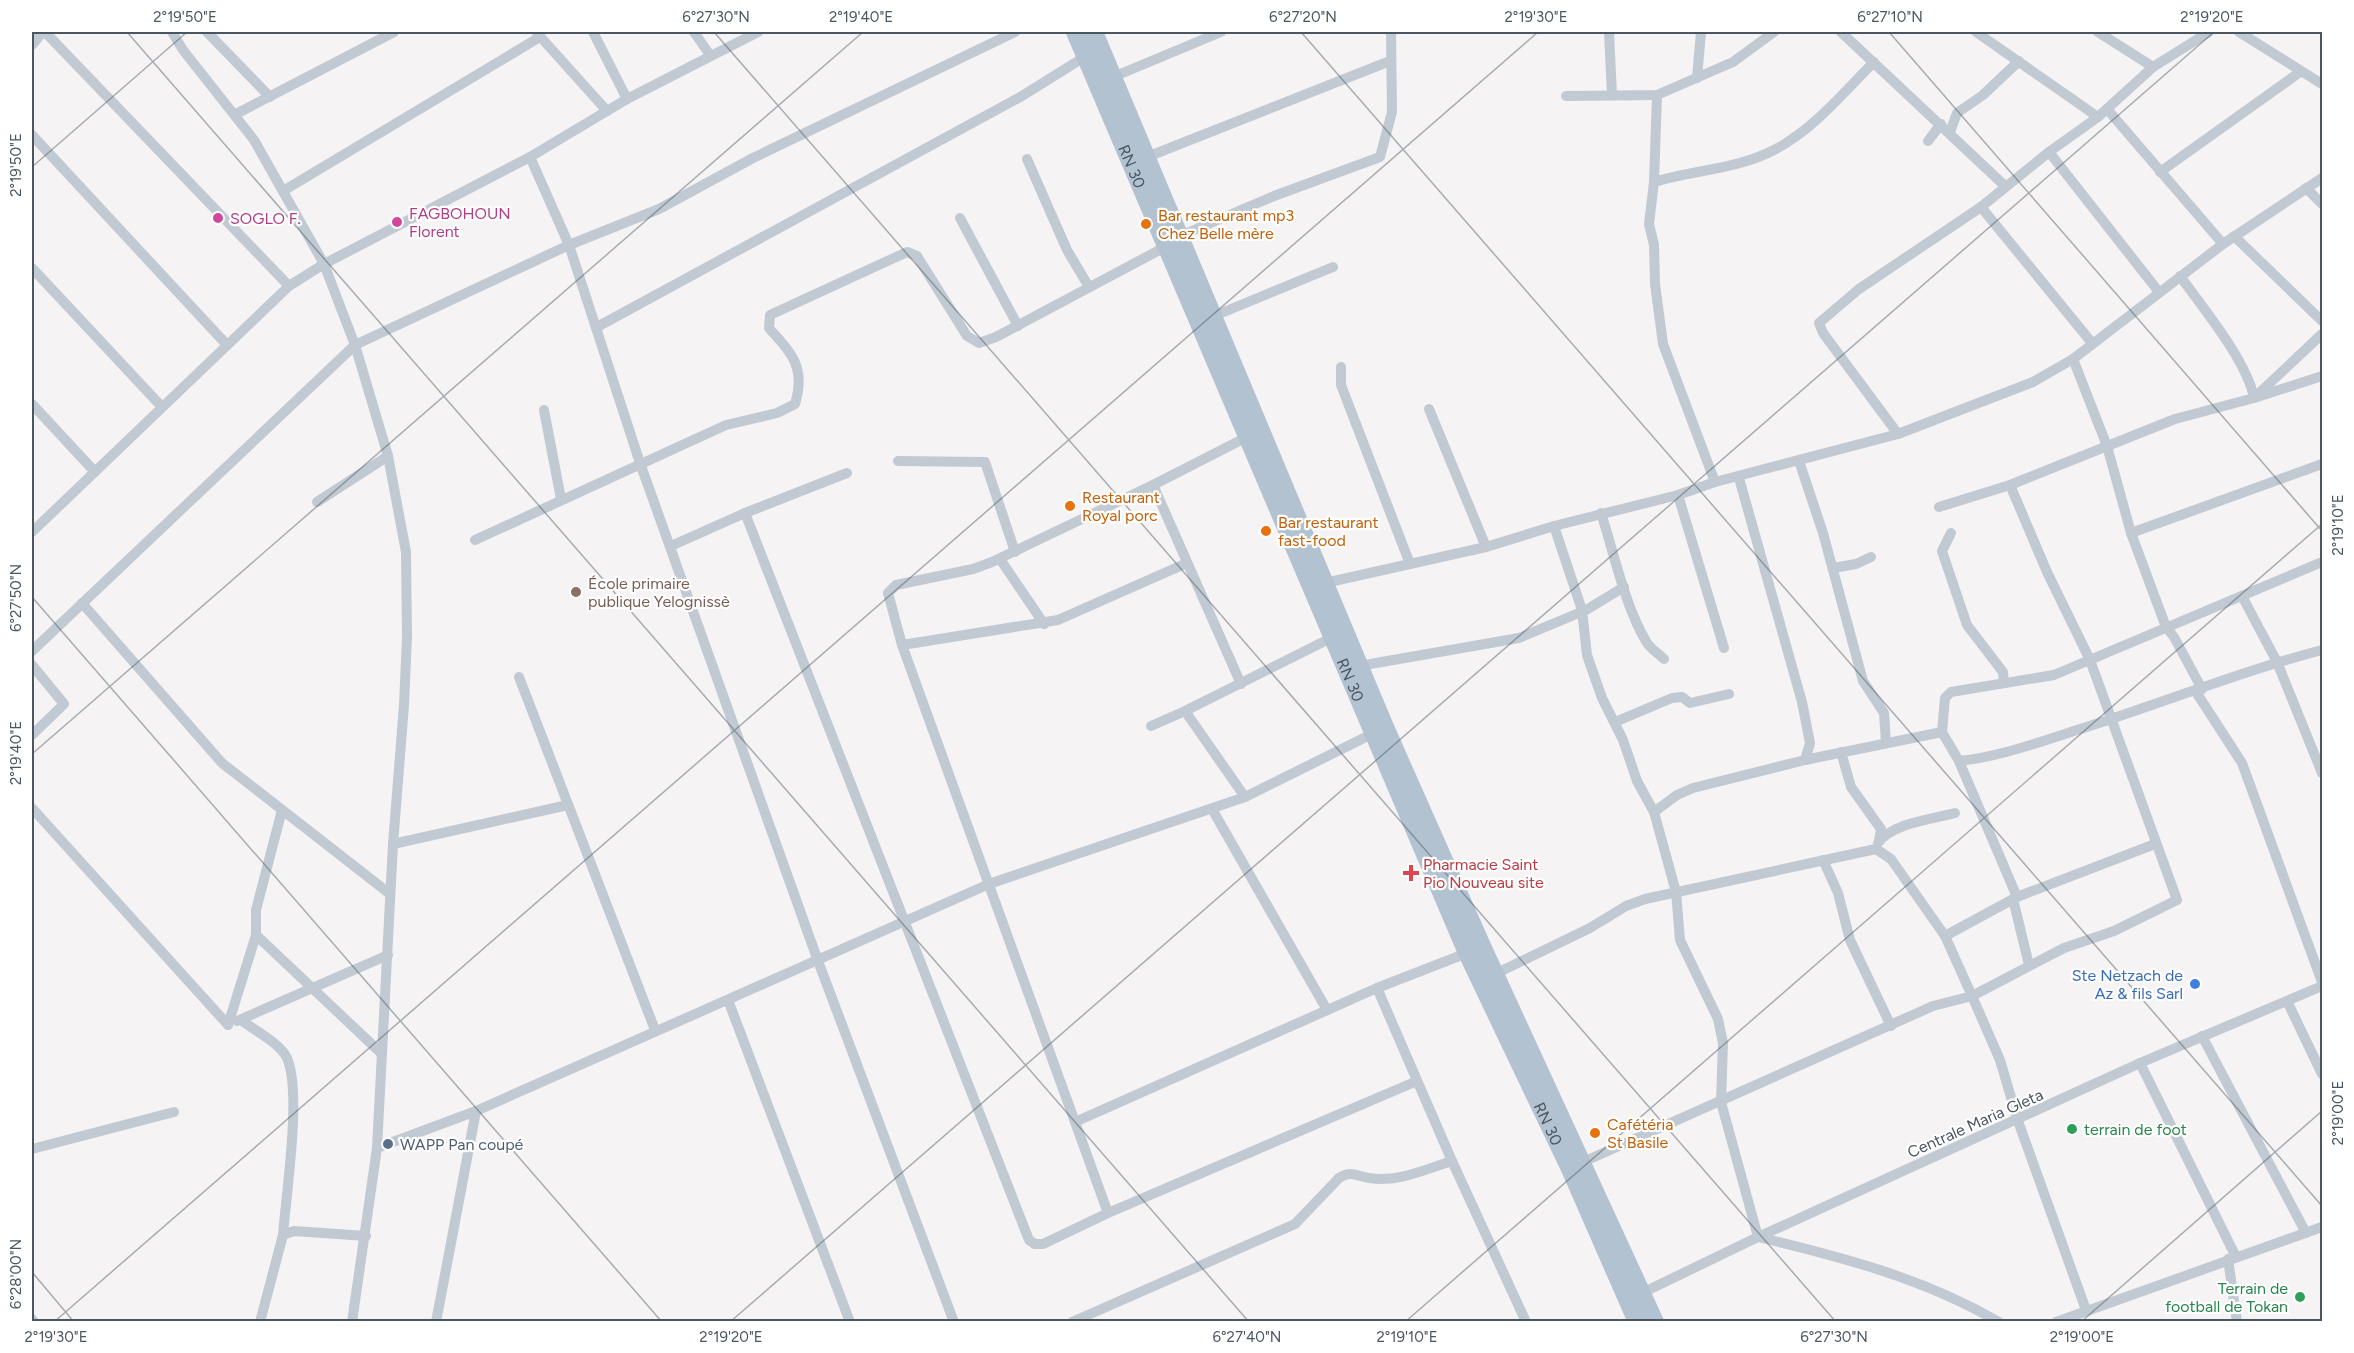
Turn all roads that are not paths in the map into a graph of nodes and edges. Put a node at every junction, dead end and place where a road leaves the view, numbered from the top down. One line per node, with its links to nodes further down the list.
1 (44, 32): 23 (street); 69 (street)
2 (172, 32): 42 (street)
3 (207, 32): 37 (street)
4 (394, 32): 37 (street)
5 (593, 32): 38 (street)
6 (694, 32): 24 (street)
7 (758, 32): 24 (street)
8 (1015, 32): 64 (street)
9 (1075, 32): 25 (main road, RN 30 / RN 30)
10 (1094, 32): 31 (main road, RN 30)
11 (1221, 32): 22 (street)
12 (1391, 32): 26 (street)
13 (1609, 32): 34 (street)
14 (1701, 32): 32 (street)
15 (1774, 32): 32 (street)
16 (1841, 32): 28 (street)
17 (1976, 32): 27 (street)
18 (2098, 32): 29 (street)
19 (2209, 32): 29 (street)
20 (2239, 32): 30 (street)
21 (538, 34): 40 (street); 57 (street)
22 (1199, 36): 31 (street)
23 (32, 45)
24 (710, 55): 38 (street)
25 (1086, 56): 62 (main road, RN 30 / RN 30); 75 (street)
26 (1390, 61): 50 (street); 62 (street)
27 (2019, 61): 41 (street); 43 (street)
28 (1874, 62): 44 (street); 54 (street)
29 (2153, 67): 39 (street)
30 (2300, 72): 33 (street); 52 (street)
31 (1113, 77): 50 (main road, RN 30)
32 (1697, 78): 35 (street)
33 (2322, 84)
34 (1612, 95): 35 (street); 36 (street)
35 (1657, 95): 54 (street)
36 (1566, 96)
37 (270, 97): 42 (street)
38 (627, 99): 40 (street)
39 (2107, 110): 43 (street); 52 (street)
40 (607, 111): 49 (street)
41 (1957, 113): 44 (street); 45 (street)
42 (236, 114): 57 (street)
43 (2098, 117): 48 (street)
44 (1937, 120): 45 (street); 47 (street)
45 (1950, 132): 55 (street)
46 (32, 135): 78 (street)
47 (1928, 141)
48 (2049, 152): 55 (street); 71 (street)
49 (530, 157): 64 (street); 65 (street)
50 (1147, 158): 62 (main road, RN 30)
51 (1027, 159): 70 (street)
52 (2160, 172): 63 (street)
53 (2322, 178): 56 (street)
54 (1654, 182): 99 (street)
55 (2005, 186): 59 (street)
56 (2306, 188): 58 (street); 61 (street)
57 (283, 191): 65 (street)
58 (2322, 204)
59 (1981, 207): 77 (street); 88 (street)
60 (960, 218): 74 (street)
61 (2234, 236): 63 (street); 73 (street)
62 (1174, 241): 70 (street); 72 (main road, RN 30); 89 (main road, RN 30 / RN 30)
63 (2223, 244): 68 (street)
64 (569, 245): 75 (street); 79 (street)
65 (324, 264): 69 (street); 79 (street)
66 (1333, 267): 72 (street)
67 (32, 268): 85 (street)
68 (2180, 276): 71 (street); 83 (street)
69 (289, 286): 78 (street)
70 (1089, 287): 74 (street)
71 (2159, 292): 77 (street)
72 (1214, 316): 122 (main road, RN 30)
73 (2322, 321)
74 (1018, 326): 94 (street)
75 (597, 327): 94 (street)
76 (2322, 334): 83 (street)
77 (2092, 343): 80 (street)
78 (227, 345): 85 (street)
79 (355, 345): 91 (street); 125 (street)
80 (2073, 359): 88 (street); 90 (street)
81 (1341, 367): 120 (street)
82 (2322, 376): 83 (street)
83 (2254, 398): 90 (street)
84 (32, 404): 96 (street)
85 (162, 407): 96 (street)
86 (1429, 409): 114 (street)
87 (544, 410): 103 (street)
88 (1898, 434): 93 (street)
89 (1247, 437): 101 (street); 129 (main road, RN 30 / RN 30)
90 (2107, 446): 100 (street); 111 (street)
91 (388, 456): 104 (street); 163 (street)
92 (898, 461): 115 (street)
93 (1799, 461): 98 (street); 121 (street)
94 (640, 463): 103 (street); 113 (street)
95 (2322, 464): 111 (street)
96 (95, 472): 109 (street)
97 (847, 473): 106 (street)
98 (1739, 478): 99 (street); 153 (street)
99 (1715, 482): 102 (street)
100 (2010, 485): 105 (street); 135 (street)
101 (1154, 486): 115 (street); 119 (street)
102 (1678, 495): 107 (street); 131 (street)
103 (561, 499): 112 (street)
104 (317, 502)
105 (1939, 507)
106 (745, 513): 113 (street); 171 (street)
107 (1601, 513): 108 (street); 123 (street)
108 (1554, 526): 114 (street); 126 (street)
109 (32, 530)
110 (1951, 533): 140 (street)
111 (2131, 533): 128 (street)
112 (475, 540)
113 (671, 546): 176 (street)
114 (1486, 547): 120 (street)
115 (1015, 552): 117 (street)
116 (1871, 557): 121 (street)
117 (1000, 559): 127 (street); 130 (street)
118 (2322, 561): 124 (street)
119 (1187, 563): 127 (street); 141 (street)
120 (1410, 564): 122 (street)
121 (1833, 568): 151 (street)
122 (1325, 583): 138 (main road, RN 30)
123 (1624, 587): 126 (street); 134 (street)
124 (2242, 596): 128 (street); 136 (street)
125 (82, 603): 133 (street); 160 (street)
126 (1582, 610): 138 (street); 146 (street)
127 (1044, 624): 130 (street)
128 (2166, 627): 135 (street); 142 (street)
129 (1331, 638): 141 (street); 148 (main road, RN 30 / RN 30)
130 (902, 645): 167 (street)
131 (1724, 648)
132 (2322, 650): 136 (street)
133 (32, 651)
134 (1664, 659)
135 (2090, 660): 140 (street); 145 (street)
136 (2277, 662): 142 (street); 155 (street)
137 (32, 665): 150 (street)
138 (1359, 666): 178 (main road, RN 30)
139 (519, 677): 157 (street)
140 (2004, 683): 149 (street)
141 (1242, 684): 144 (street)
142 (2199, 691): 145 (street); 179 (street)
143 (1729, 694): 146 (street)
144 (1185, 711): 147 (street); 156 (street)
145 (2113, 719): 154 (street); 164 (street)
146 (1615, 722): 161 (street)
147 (1151, 726)
148 (1374, 732): 156 (street); 174 (main road, RN 30 / RN 30)
149 (1942, 732): 151 (street); 154 (street)
150 (32, 735)
151 (1886, 742): 152 (street)
152 (1840, 752): 153 (street); 165 (street)
153 (1805, 760): 161 (street)
154 (1959, 761): 170 (street)
155 (2322, 773)
156 (1245, 797): 159 (street)
157 (568, 805): 163 (street); 189 (street)
158 (32, 808): 187 (street)
159 (1212, 809): 167 (street); 185 (street)
160 (282, 810): 169 (street); 172 (street)
161 (1654, 812): 168 (street)
162 (1955, 813): 165 (street)
163 (393, 843): 169 (street)
164 (2155, 844): 170 (street); 177 (street)
165 (1877, 845): 166 (street); 173 (street)
166 (1823, 860): 168 (street); 188 (street)
167 (989, 884): 171 (street); 199 (street)
168 (1676, 892): 178 (street); 195 (street)
169 (390, 894): 175 (street)
170 (2015, 898): 173 (street); 177 (street)
171 (905, 922): 176 (street); 204 (street)
172 (256, 935): 181 (street); 187 (street)
173 (1945, 936): 182 (street)
174 (1467, 953): 180 (street); 220 (main road, RN 30 / RN 30)
175 (388, 955): 181 (street); 191 (street)
176 (818, 961): 183 (street); 217 (street)
177 (2029, 965): 182 (street)
178 (1495, 974): 203 (main road, RN 30)
179 (2322, 984): 184 (street, Centrale Maria Gleta)
180 (1377, 988): 185 (street); 194 (street)
181 (311, 989): 186 (street); 191 (street)
182 (1972, 996): 188 (street); 198 (street)
183 (728, 1000): 189 (street); 216 (street)
184 (2287, 1001): 190 (street, Centrale Maria Gleta); 193 (street)
185 (1327, 1010): 199 (street)
186 (241, 1020): 187 (street); 207 (street)
187 (228, 1025)
188 (1891, 1026): 195 (street)
189 (655, 1030): 196 (street)
190 (2202, 1036): 192 (street, Centrale Maria Gleta); 206 (street)
191 (381, 1053): 201 (street)
192 (2140, 1063): 198 (street, Centrale Maria Gleta); 210 (street)
193 (2322, 1074)
194 (1417, 1081): 202 (street); 204 (street)
195 (1721, 1102): 203 (street); 209 (street)
196 (476, 1111): 201 (street); 215 (street)
197 (174, 1112): 200 (street)
198 (2018, 1120): 209 (street, Centrale Maria Gleta); 212 (street)
199 (1075, 1122): 204 (street)
200 (32, 1149)
201 (377, 1149): 208 (street)
202 (1452, 1161): 218 (street); 219 (street)
203 (1583, 1162): 211 (main road, RN 30)
204 (1108, 1213)
205 (2322, 1227): 206 (street)
206 (2306, 1233): 210 (street)
207 (283, 1235): 208 (street); 213 (street)
208 (366, 1236): 214 (street)
209 (1758, 1237): 211 (street, Centrale Maria Gleta); 222 (street)
210 (2232, 1258): 212 (street); 224 (street)
211 (1642, 1293): 221 (main road, RN 30)
212 (2086, 1310): 223 (street)
213 (260, 1322)
214 (352, 1322)
215 (436, 1322)
216 (850, 1322)
217 (954, 1322)
218 (1072, 1322)
219 (1526, 1322)
220 (1637, 1322)
221 (1655, 1322)
222 (1999, 1322)
223 (2056, 1322)
224 (2237, 1322)

